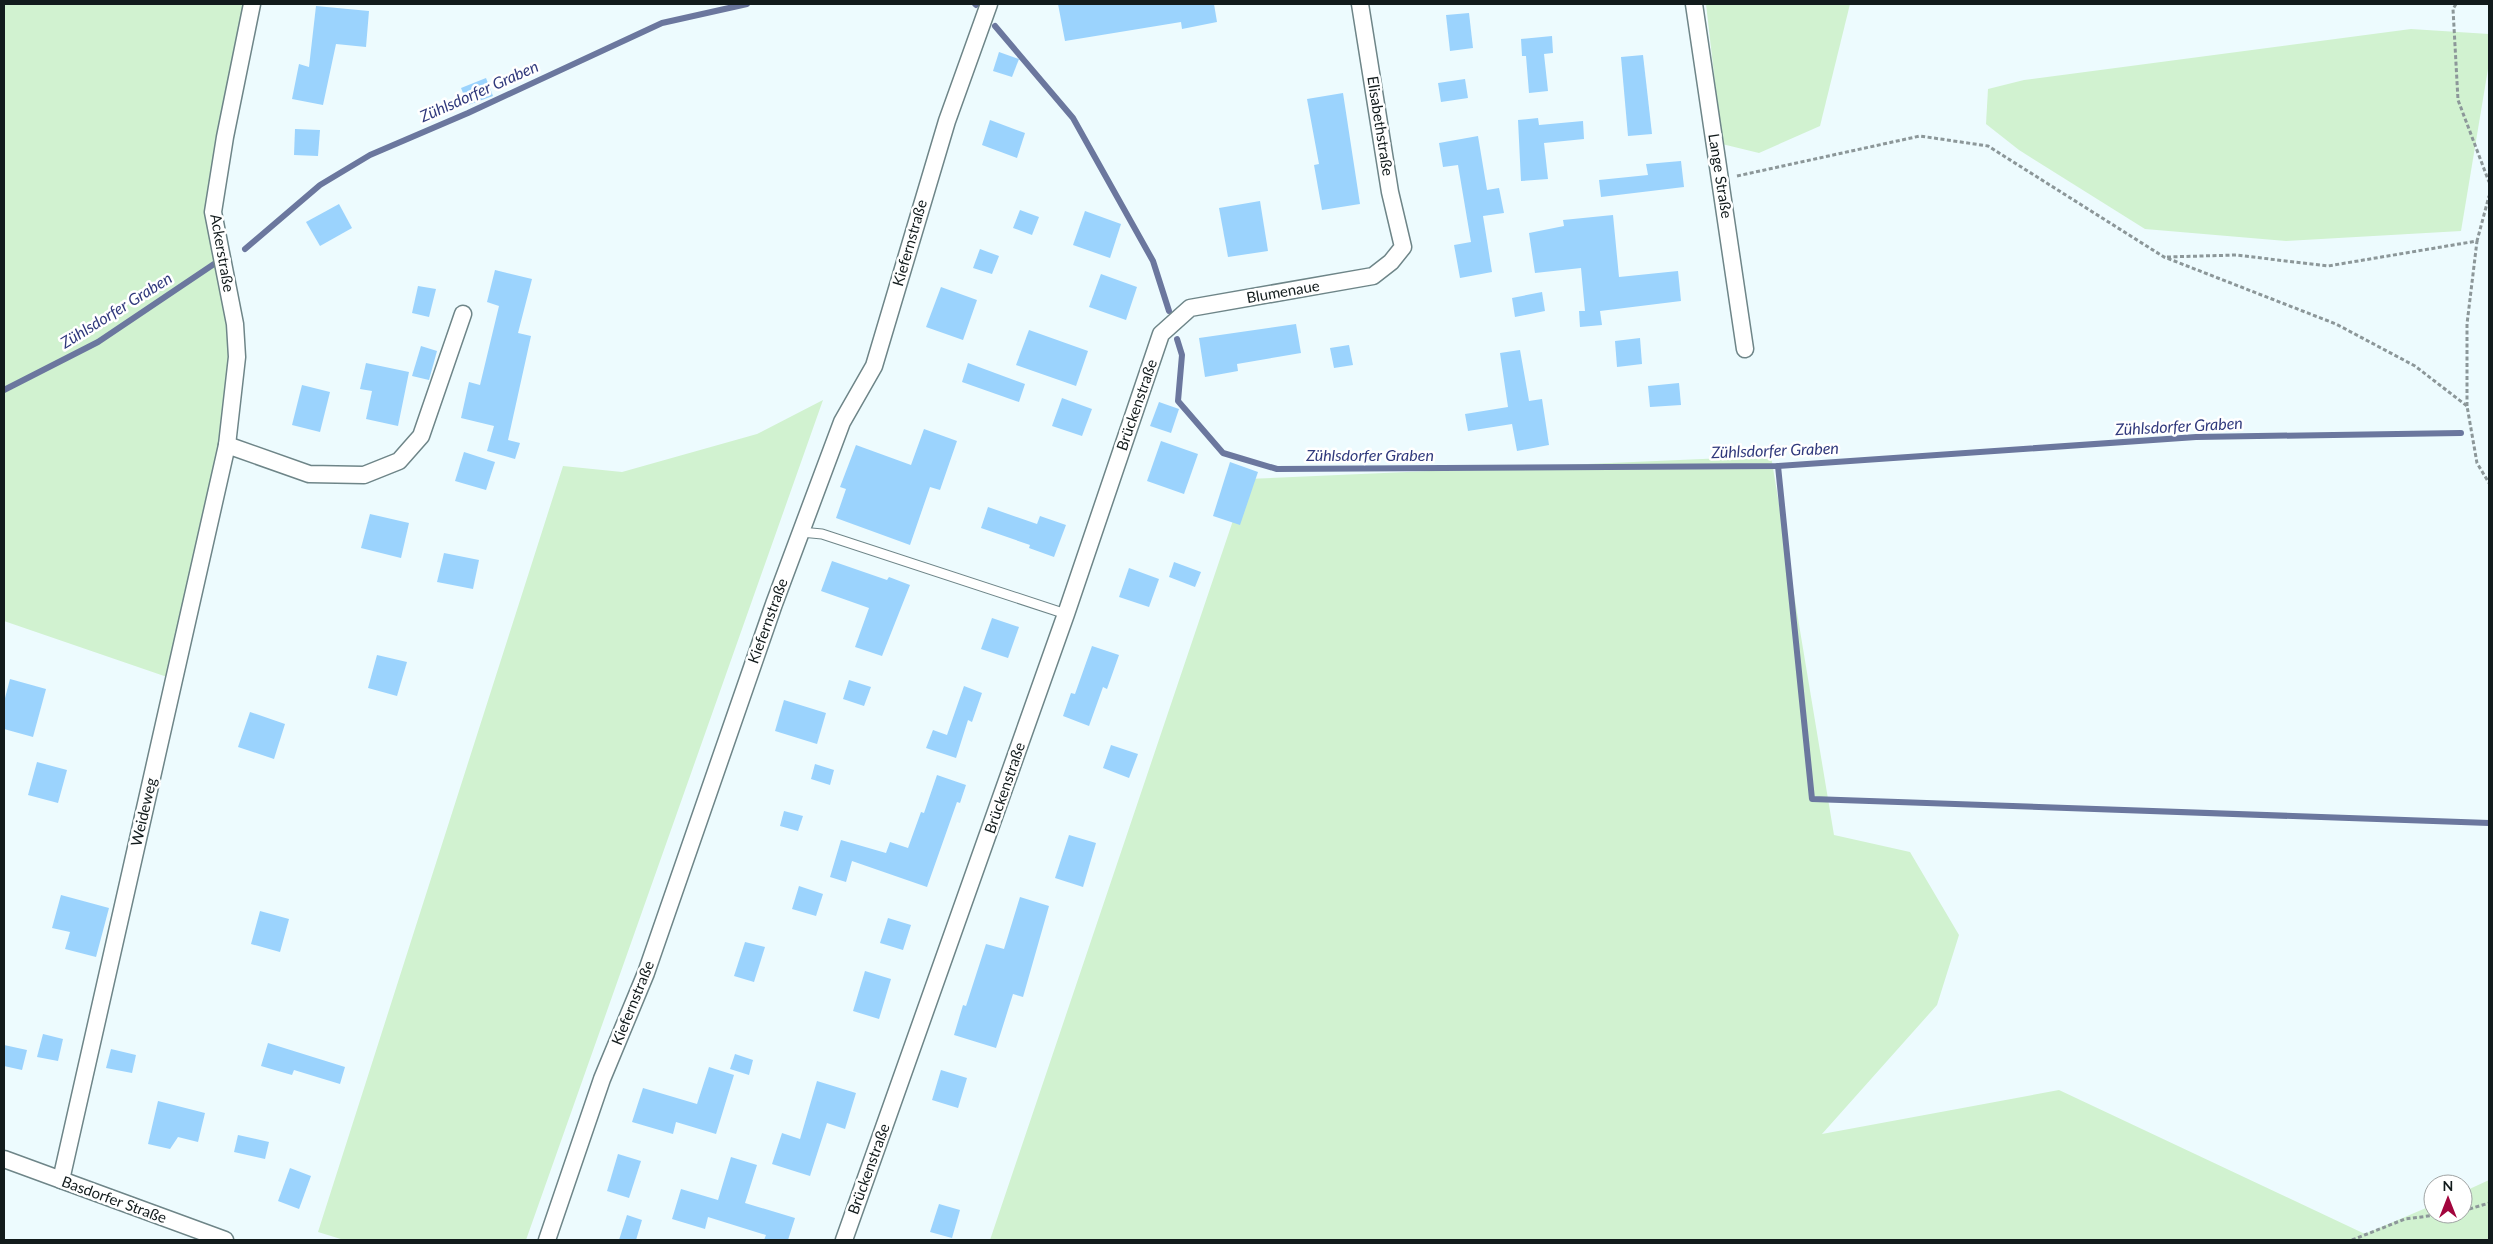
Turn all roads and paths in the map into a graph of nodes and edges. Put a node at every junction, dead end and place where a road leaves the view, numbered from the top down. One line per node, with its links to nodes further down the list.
1 (252, 4): 16 (street, Ackerstraße)
2 (989, 4): 18 (street, Kiefernstraße)
3 (1360, 4): 10 (street, Elisabethstraße)
4 (1694, 4): 6 (street, Lange Straße)
5 (2456, 4): 7 (path)
6 (1719, 180): 11 (path); 14 (street, Lange Straße)
7 (2489, 182)
8 (2489, 196): 9 (path)
9 (2477, 241): 11 (path); 15 (path)
10 (1403, 247): 13 (street, Blumenaue)
11 (2164, 257): 15 (path)
12 (463, 314): 16 (street)
13 (1160, 334): 19 (street, Brückenstraße)
14 (1745, 349)
15 (2467, 406): 17 (path)
16 (227, 445): 21 (street, Weideweg)
17 (2489, 483)
18 (801, 532): 19 (lane); 26 (street, Kiefernstraße)
19 (1066, 614): 27 (street, Brückenstraße)
20 (4, 1159): 21 (street, Basdorfer Straße)
21 (61, 1180): 25 (street, Basdorfer Straße)
22 (2489, 1203): 23 (path)
23 (2473, 1207)
24 (2423, 1217): 28 (path)
25 (225, 1240)
26 (547, 1240)
27 (844, 1240)
28 (2352, 1240)

